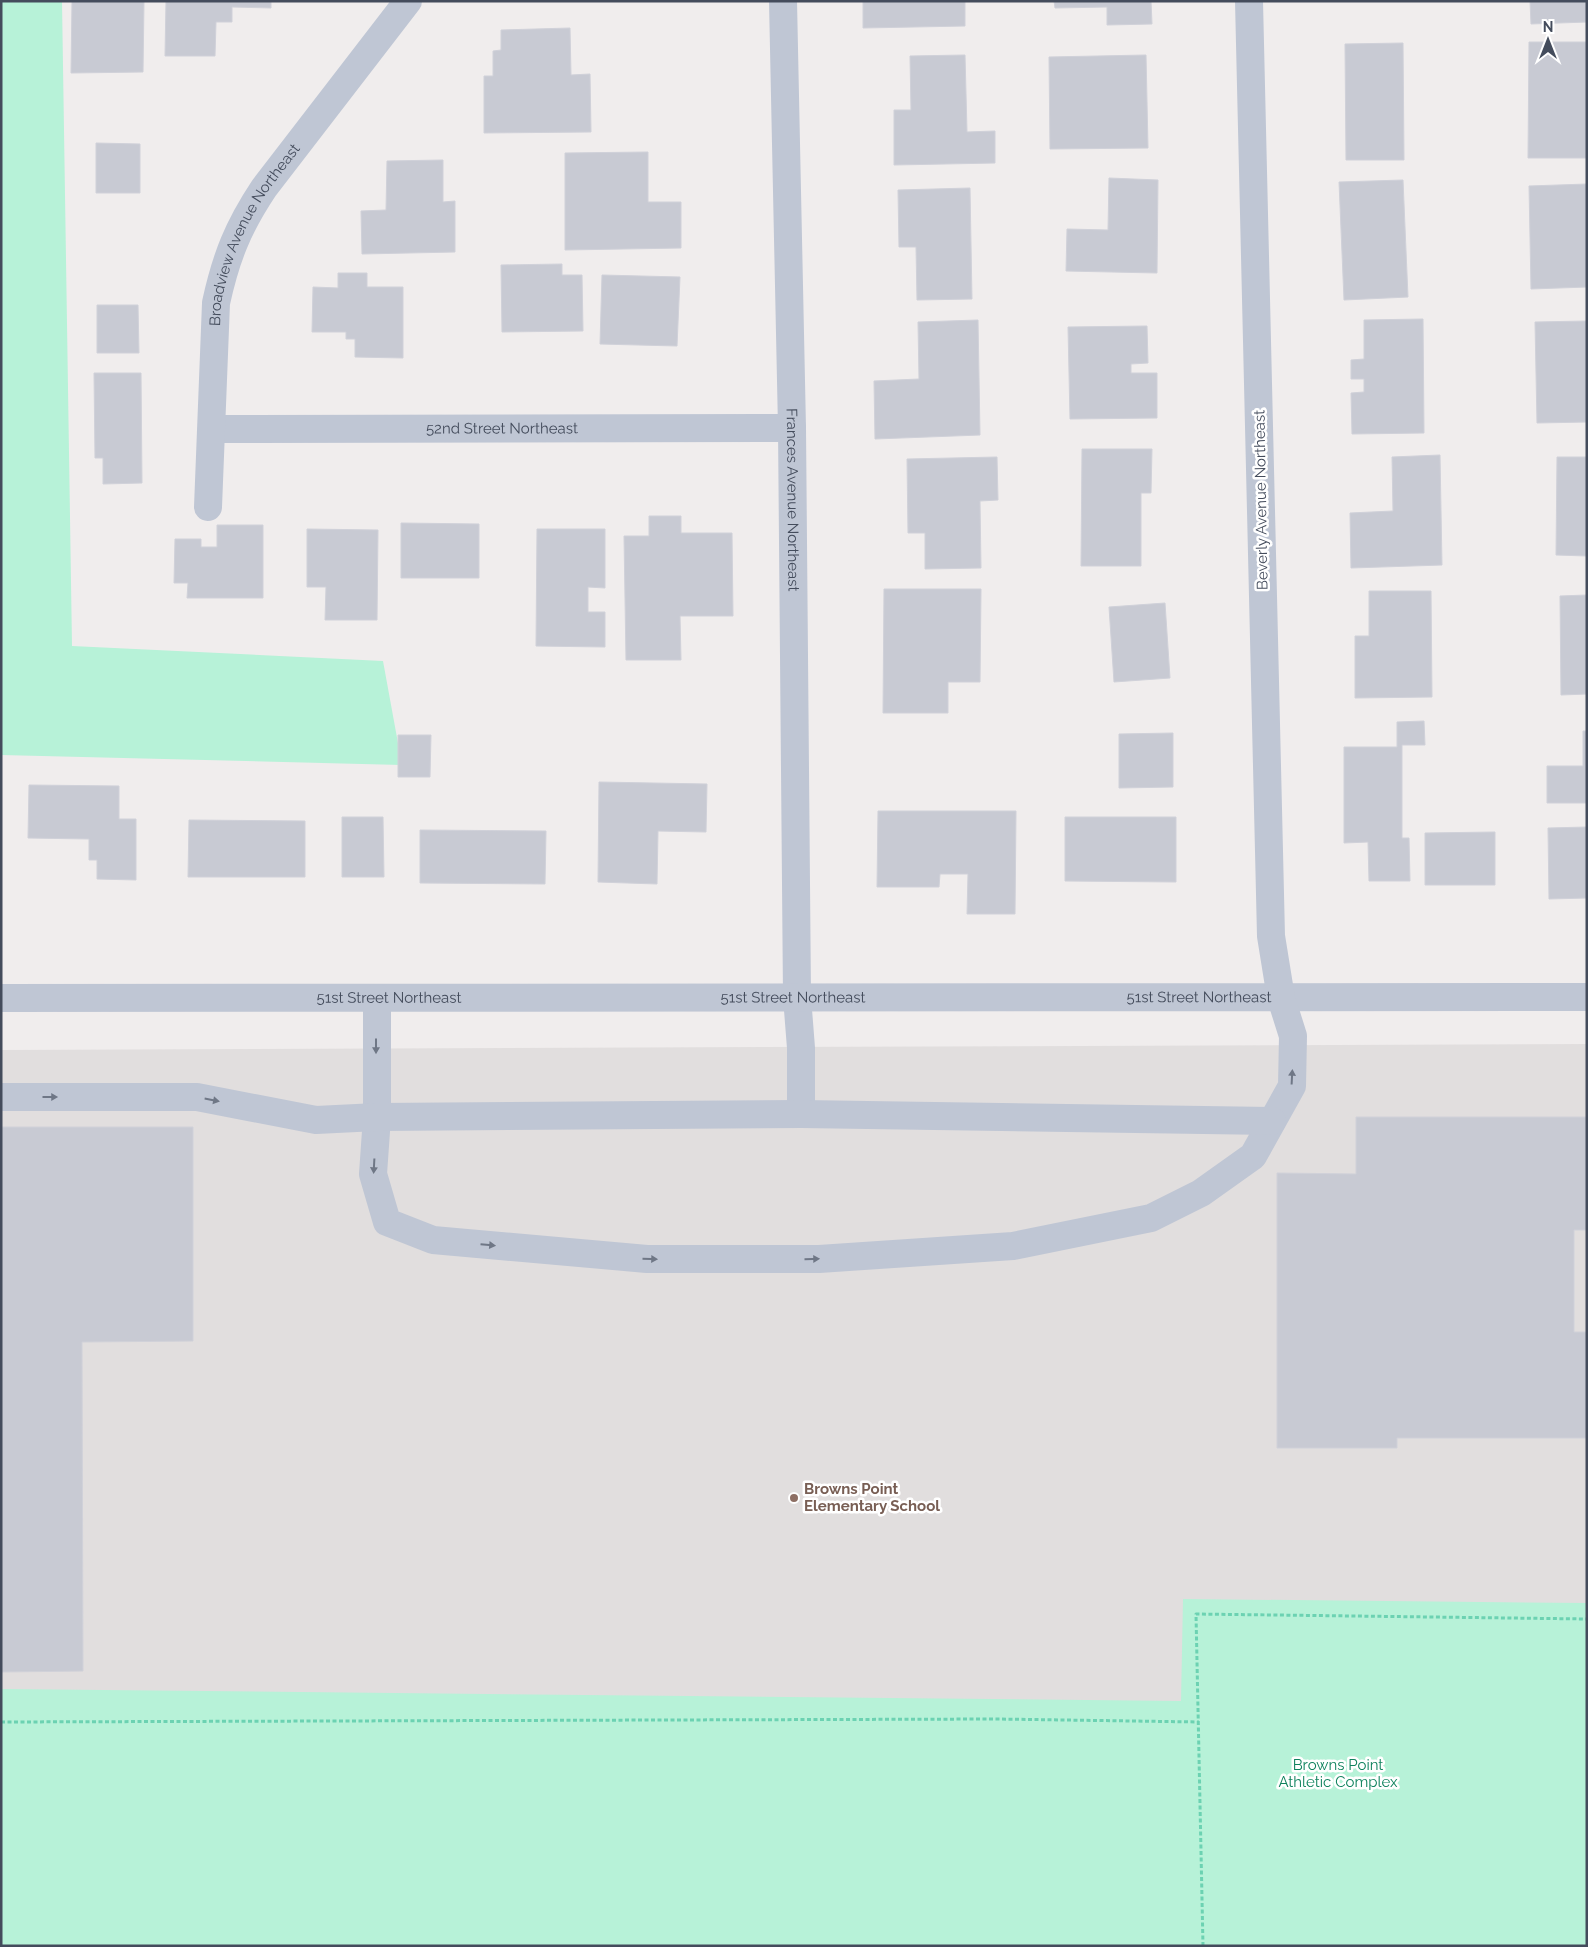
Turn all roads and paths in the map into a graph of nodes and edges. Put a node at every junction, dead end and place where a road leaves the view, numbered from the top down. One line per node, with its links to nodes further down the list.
1 (408, 1): 5 (street, Broadview Avenue Northeast)
2 (783, 1): 4 (street, Frances Avenue Northeast)
3 (1248, 1): 11 (street, Beverly Avenue Northeast)
4 (792, 428): 5 (street, 52nd Street Northeast); 7 (street, Frances Avenue Northeast)
5 (212, 429): 6 (street, Broadview Avenue Northeast)
6 (208, 507)
7 (797, 997): 10 (street, 51st Street Northeast); 11 (street, 51st Street Northeast); 13 (street, Frances Avenue Northeast)
8 (1587, 997): 11 (street, 51st Street Northeast)
9 (1, 998): 10 (street, 51st Street Northeast)
10 (377, 998): 14 (street, one-way to 14)
11 (1281, 998): 15 (street, Beverly Avenue Northeast, one-way to 11)
12 (1, 1097): 14 (street, one-way to 14)
13 (801, 1114): 14 (street); 15 (street)
14 (377, 1117): 15 (street, Beverly Avenue Northeast, one-way to 15)
15 (1272, 1121)
16 (1587, 1618): 18 (path)
17 (1, 1722): 18 (path)
18 (1199, 1722): 19 (path)
19 (1203, 1946)

